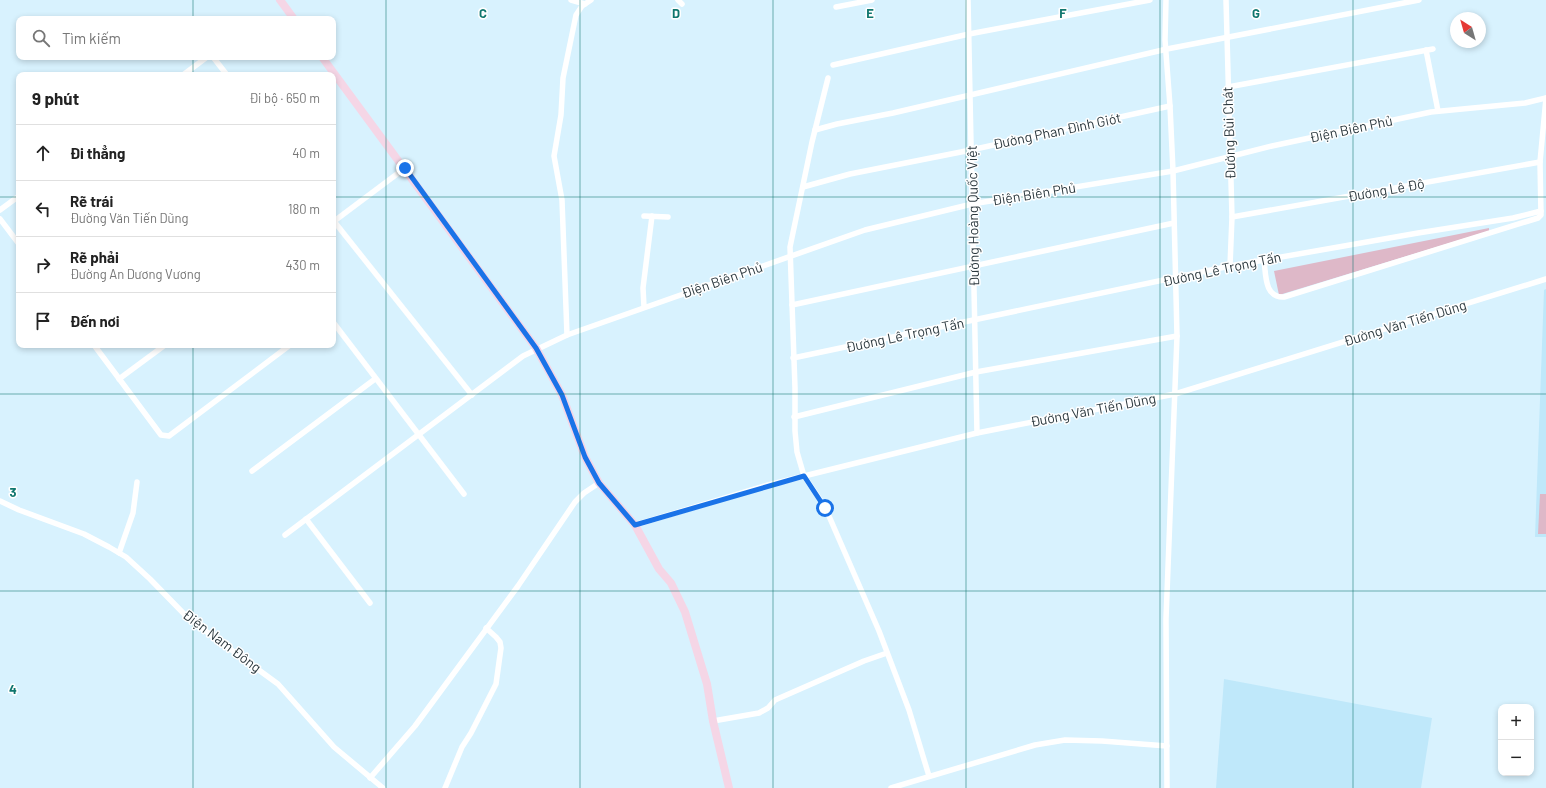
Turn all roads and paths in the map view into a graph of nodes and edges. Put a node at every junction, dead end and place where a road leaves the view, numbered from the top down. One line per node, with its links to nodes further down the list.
1 (280, 0): 12 (main road)
2 (570, 0): 10 (street)
3 (591, 0): 10 (street)
4 (872, 0): 11 (street)
5 (968, 0): 13 (street, Đường Hoàng Quốc Việt)
6 (1150, 0): 13 (street)
7 (1166, 0): 15 (street)
8 (1226, 0): 14 (street, Đường Bùi Chát)
9 (1419, 0): 14 (street)
10 (585, 4): 62 (street)
11 (836, 7)
12 (292, 16)
13 (969, 34): 21 (street); 28 (street, Đường Hoàng Quốc Việt)
14 (1227, 37): 15 (street); 27 (street, Đường Bùi Chát)
15 (1166, 49): 28 (street); 30 (street)
16 (1433, 49): 17 (street)
17 (1426, 50): 27 (street); 31 (street)
18 (203, 60): 22 (street)
19 (215, 60): 23 (street)
20 (324, 60): 24 (main road)
21 (833, 64)
22 (187, 72)
23 (225, 72)
24 (333, 72)
25 (336, 76): 36 (main road)
26 (828, 78): 32 (street)
27 (1228, 87): 34 (street, Đường Bùi Chát)
28 (970, 95): 32 (street); 33 (street, Đường Hoàng Quốc Việt)
29 (1546, 98): 31 (street, Điện Biên Phủ); 35 (street)
30 (1170, 106): 33 (street, Đường Phan Đình Giót); 37 (street)
31 (1438, 111): 34 (street, Điện Biên Phủ)
32 (815, 130): 38 (street)
33 (971, 150): 38 (street, Đường Phan Đình Giót); 40 (street, Đường Hoàng Quốc Việt)
34 (1230, 156): 37 (street, Điện Biên Phủ); 46 (street, Đường Bùi Chát)
35 (1540, 162): 42 (street); 46 (street, Đường Lê Độ)
36 (405, 168): 48 (street); 67 (main road)
37 (1173, 171): 40 (street, Điện Biên Phủ); 49 (street)
38 (803, 187): 52 (street)
39 (16, 198): 41 (street)
40 (972, 204): 52 (street, Điện Biên Phủ); 55 (street, Đường Hoàng Quốc Việt)
41 (0, 210)
42 (1541, 211): 53 (street, Đường Lê Trọng Tấn); 53 (street)
43 (644, 216): 44 (street)
44 (652, 216): 45 (street); 59 (street)
45 (668, 217)
46 (1232, 217): 54 (street, Đường Bùi Chát)
47 (0, 219): 51 (street)
48 (336, 219)
49 (1174, 223): 55 (street); 56 (street)
50 (336, 225): 73 (street)
51 (16, 240)
52 (790, 257): 58 (street); 59 (street, Điện Biên Phủ)
53 (1264, 260): 54 (street, Đường Lê Trọng Tấn)
54 (1230, 266): 56 (street, Đường Lê Trọng Tấn)
55 (974, 267): 58 (street); 60 (street, Đường Hoàng Quốc Việt)
56 (1175, 279): 60 (street, Đường Lê Trọng Tấn); 63 (street)
57 (1546, 279): 72 (street, Đường Văn Tiến Dũng)
58 (792, 305): 68 (street)
59 (644, 307): 62 (street, Điện Biên Phủ)
60 (975, 320): 68 (street, Đường Lê Trọng Tấn); 69 (street, Đường Hoàng Quốc Việt)
61 (336, 326): 71 (street)
62 (567, 334): 67 (street, Điện Biên Phủ)
63 (1177, 336): 69 (street); 72 (street)
64 (96, 348): 70 (street)
65 (161, 348): 70 (street)
66 (286, 348): 70 (street)
67 (536, 348): 73 (street, Điện Biên Phủ); 80 (main road)
68 (793, 358): 74 (street)
69 (976, 372): 74 (street); 75 (street, Đường Hoàng Quốc Việt)
70 (119, 379)
71 (375, 379): 76 (street); 77 (street)
72 (1175, 394): 75 (street, Đường Văn Tiến Dũng); 91 (street)
73 (472, 395): 76 (street, Điện Biên Phủ)
74 (794, 417): 78 (street)
75 (977, 433): 78 (street, Đường Văn Tiến Dũng)
76 (419, 435): 81 (street); 83 (street, Điện Biên Phủ)
77 (252, 471)
78 (804, 476): 84 (street, Đường Văn Tiến Dũng); 89 (street)
79 (137, 482): 86 (street)
80 (599, 483): 84 (main road); 88 (street)
81 (464, 494)
82 (0, 501): 86 (street, Điện Nam Đông)
83 (306, 519): 85 (street, Điện Biên Phủ); 87 (street)
84 (635, 525): 90 (main road)
85 (285, 535)
86 (119, 553): 93 (street, Điện Nam Đông)
87 (370, 603)
88 (486, 628): 93 (street); 96 (street)
89 (887, 653): 90 (street); 92 (street)
90 (714, 720): 97 (main road)
91 (1167, 746): 92 (street); 98 (street)
92 (929, 776): 94 (street)
93 (370, 778): 95 (street, Điện Nam Đông)
94 (894, 787)
95 (383, 788)
96 (445, 788)
97 (729, 788)
98 (1167, 788)

